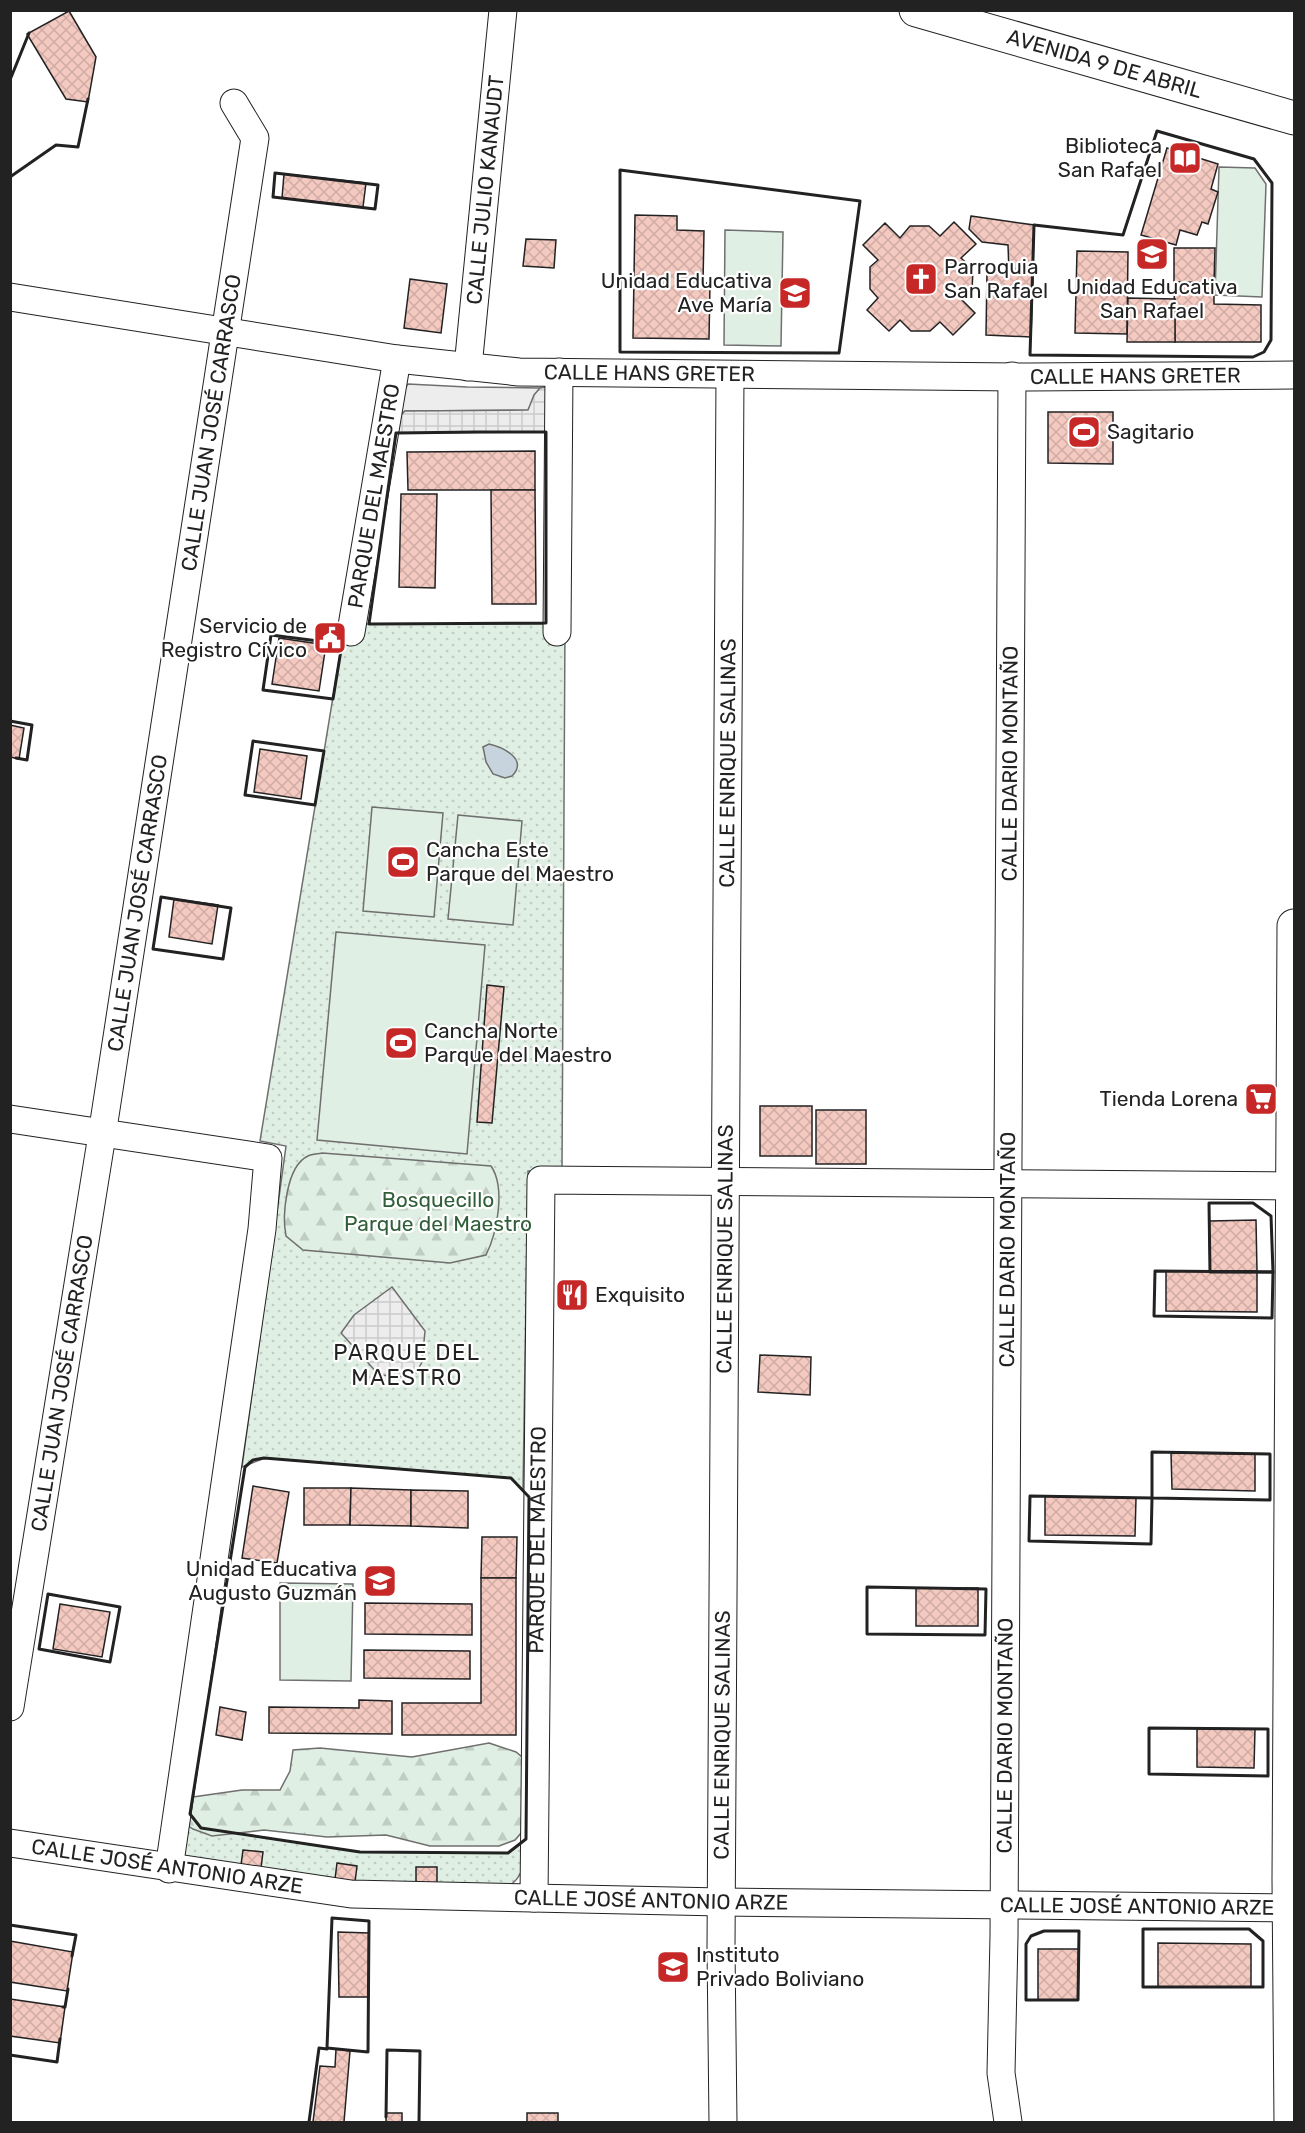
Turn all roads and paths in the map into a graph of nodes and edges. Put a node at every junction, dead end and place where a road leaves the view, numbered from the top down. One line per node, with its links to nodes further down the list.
1 (503, 10): 8 (street, CALLE JULIO KANAUDT)
2 (916, 10): 4 (main road, AVENIDA 9 DE ABRIL)
3 (234, 103): 6 (street, CALLE JUAN JOSÉ CARRASCO)
4 (1294, 118)
5 (10, 297): 6 (street, CALLE HANS GRETER)
6 (227, 331): 7 (street, CALLE HANS GRETER); 17 (street, CALLE JUAN JOSÉ CARRASCO)
7 (397, 359): 8 (street, CALLE HANS GRETER); 13 (street, PARQUE DEL MAESTRO)
8 (468, 367): 9 (street, CALLE HANS GRETER)
9 (559, 372): 10 (street, CALLE HANS GRETER); 14 (street)
10 (730, 375): 12 (street, CALLE HANS GRETER); 18 (street, CALLE ENRIQUE SALINAS)
11 (1294, 375): 12 (street, CALLE HANS GRETER)
12 (1012, 376): 19 (street, CALLE DARIO MONTAÑO)
13 (351, 632)
14 (557, 632)
15 (1294, 926): 20 (main road)
16 (10, 1119): 17 (street)
17 (102, 1135): 21 (street, CALLE JUAN JOSÉ CARRASCO); 23 (street)
18 (725, 1183): 19 (street); 24 (street, PARQUE DEL MAESTRO); 25 (street, CALLE ENRIQUE SALINAS)
19 (1007, 1185): 20 (street); 26 (street, CALLE DARIO MONTAÑO)
20 (1294, 1186): 27 (main road)
21 (10, 1707)
22 (10, 1843): 23 (street, CALLE JOSÉ ANTONIO ARZE)
23 (169, 1869): 24 (street, CALLE JOSÉ ANTONIO ARZE)
24 (534, 1898): 25 (street, CALLE JOSÉ ANTONIO ARZE)
25 (721, 1902): 26 (street, CALLE JOSÉ ANTONIO ARZE); 28 (street, CALLE ENRIQUE SALINAS)
26 (1004, 1906): 27 (street, CALLE JOSÉ ANTONIO ARZE); 29 (street, CALLE DARIO MONTAÑO)
27 (1292, 1908): 30 (main road)
28 (723, 2122)
29 (1008, 2122)
30 (1291, 2122)

